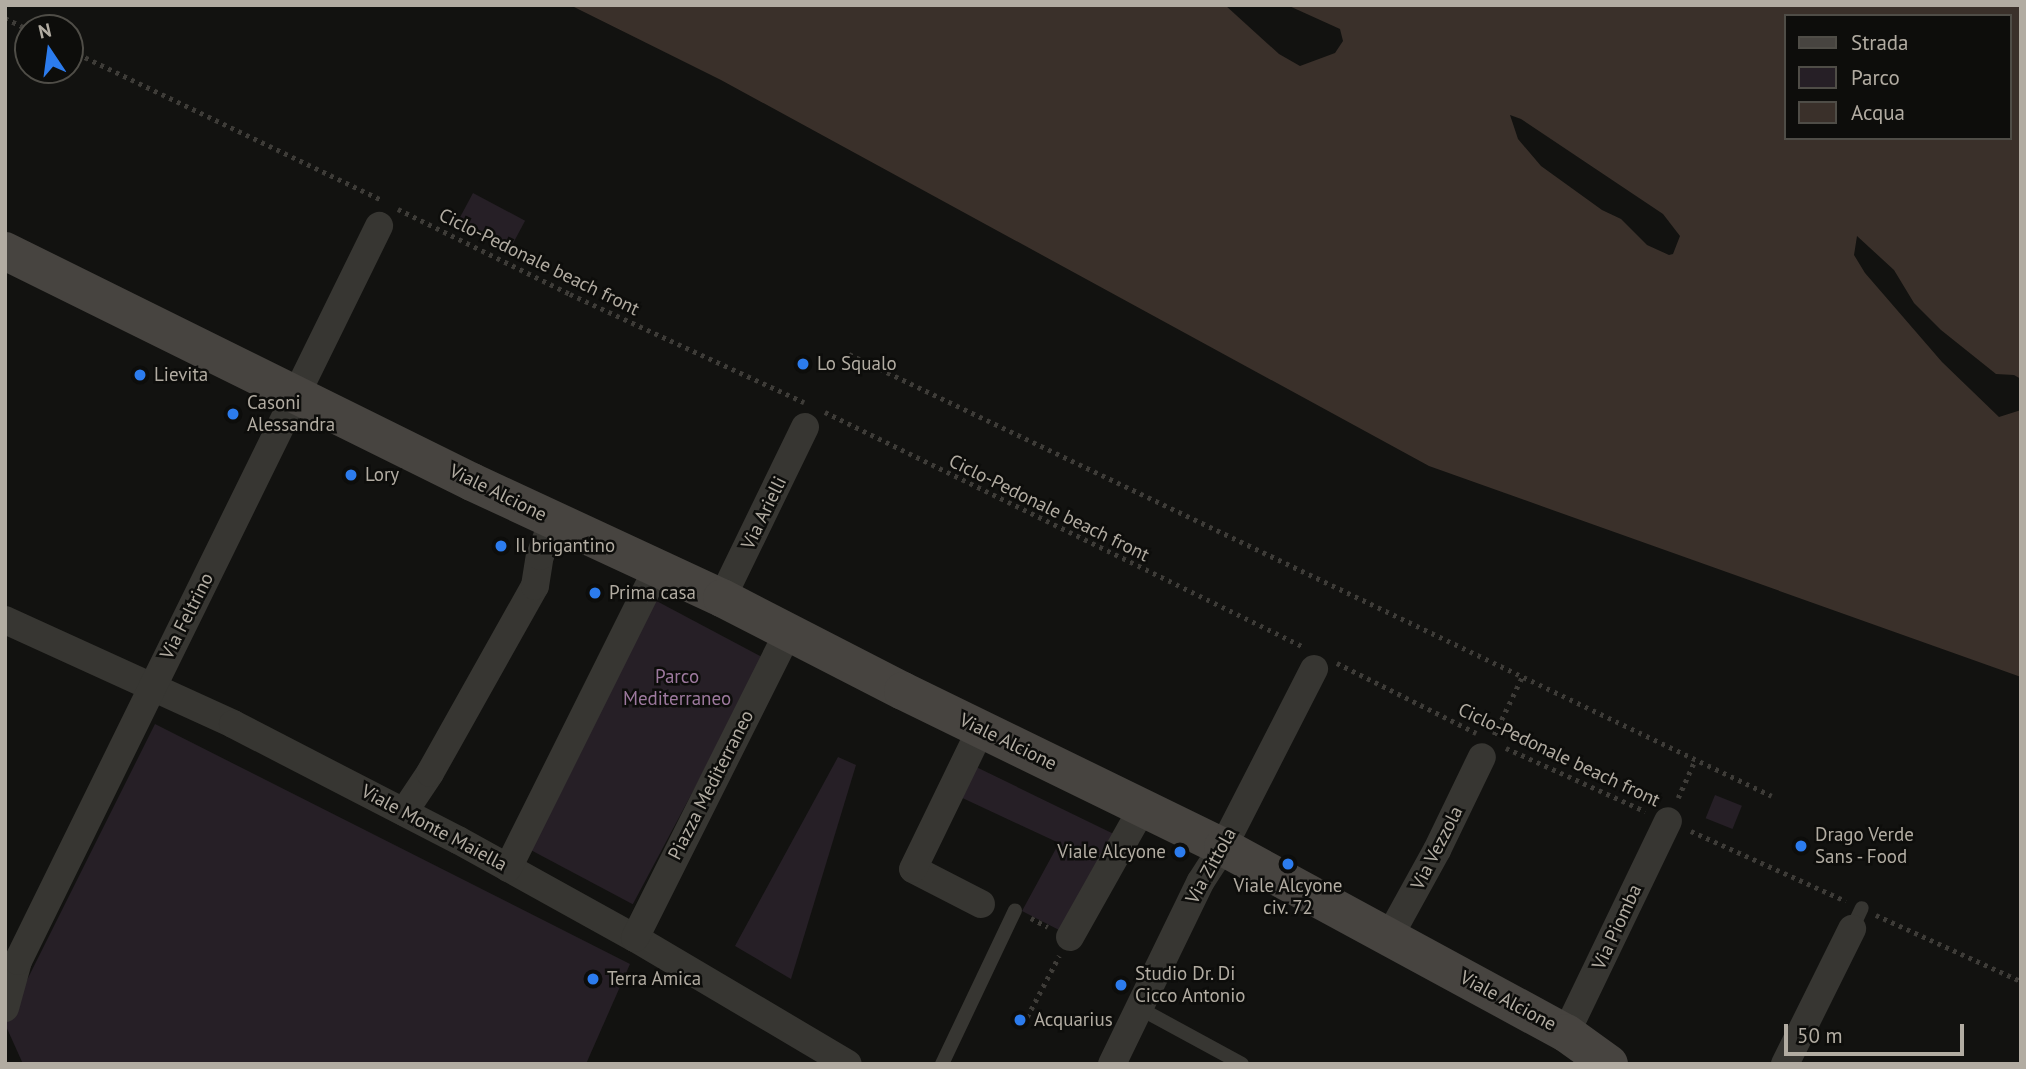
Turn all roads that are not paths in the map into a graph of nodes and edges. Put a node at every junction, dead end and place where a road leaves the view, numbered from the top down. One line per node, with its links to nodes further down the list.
1 (379, 226): 3 (street, Via Feltrino)
2 (5, 251): 3 (street, Viale Alcione)
3 (298, 396): 5 (street, Viale Alcione); 11 (street, Via Feltrino)
4 (805, 427): 7 (street, Via Arielli)
5 (553, 520): 6 (street, Viale Alcione); 15 (street)
6 (657, 569): 7 (street, Viale Alcione); 18 (street)
7 (722, 598): 9 (street, Viale Alcione)
8 (5, 620): 11 (street, Viale Monte Maiella)
9 (788, 632): 12 (street, Viale Alcione); 23 (street, Piazza Mediterraneo)
10 (1318, 660): 17 (street, Via Zittola)
11 (152, 686): 15 (street, Viale Monte Maiella); 25 (street, Via Feltrino)
12 (981, 729): 14 (street, Viale Alcione); 19 (street)
13 (1489, 745): 22 (street, Via Vezzola)
14 (1143, 807): 17 (street, Viale Alcione); 24 (street)
15 (404, 812): 18 (street, Viale Monte Maiella)
16 (1668, 821): 28 (street, Via Piomba)
17 (1223, 847): 22 (street, Viale Alcione); 27 (street, Via Zittola)
18 (508, 868): 23 (street, Viale Monte Maiella)
19 (981, 904)
20 (1015, 910): 31 (lane)
21 (1857, 918): 35 (street)
22 (1390, 937): 28 (street, Viale Alcione)
23 (635, 938): 29 (street, Viale Monte Maiella)
24 (1066, 943)
25 (11, 959): 26 (street, Via Feltrino)
26 (5, 1008)
27 (1139, 1008): 32 (street, Via Zittola); 33 (lane)
28 (1566, 1033): 34 (street, Viale Alcione)
29 (810, 1053): 30 (street, Viale Monte Maiella)
30 (848, 1064)
31 (942, 1064)
32 (1112, 1064)
33 (1241, 1064)
34 (1609, 1064)
35 (1785, 1064)

